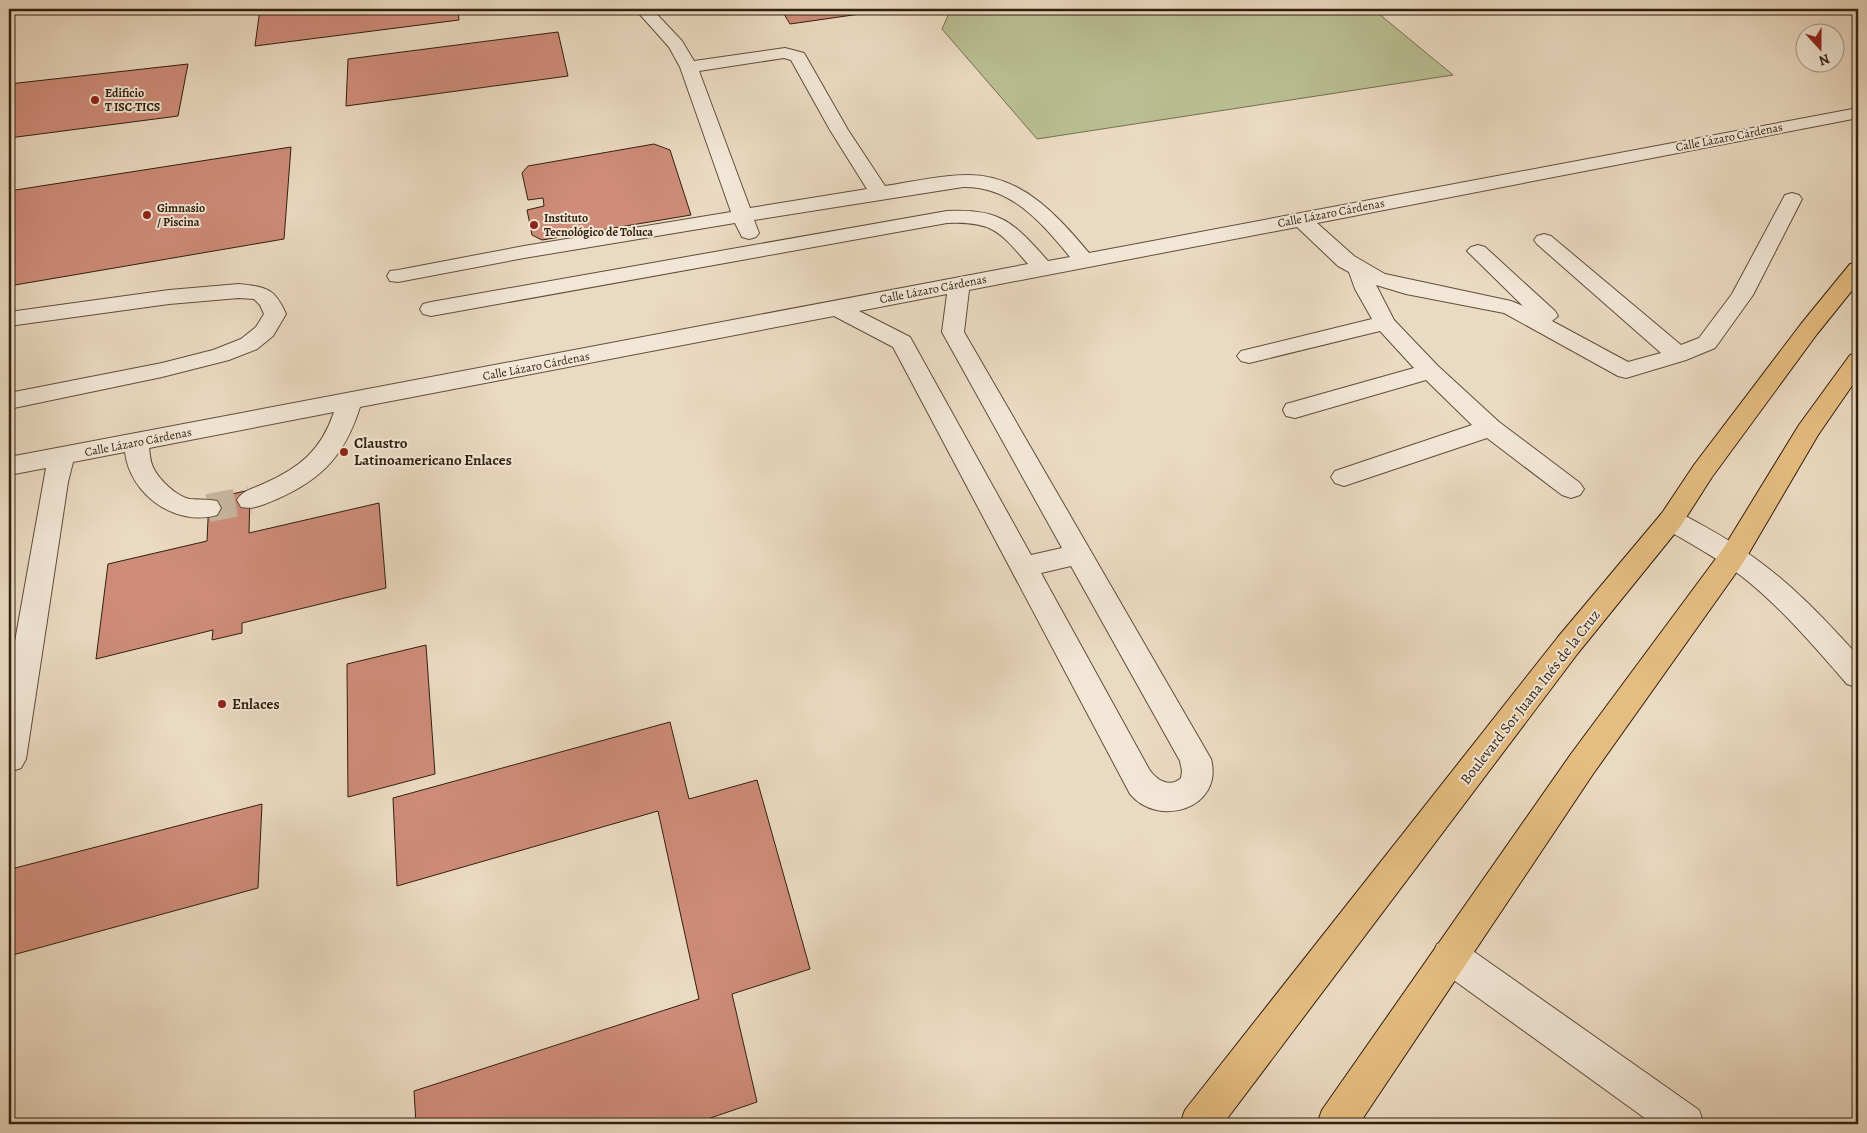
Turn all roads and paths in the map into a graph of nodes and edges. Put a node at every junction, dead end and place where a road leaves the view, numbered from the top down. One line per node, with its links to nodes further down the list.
1 (643, 9): 2 (street)
2 (689, 67): 4 (street); 6 (street)
3 (1858, 112): 7 (street, Calle Lázaro Cárdenas)
4 (878, 193): 6 (street); 11 (street)
5 (1792, 199): 22 (street)
6 (744, 216): 9 (street); 15 (street)
7 (1301, 219): 11 (street, Calle Lázaro Cárdenas); 14 (street)
8 (1544, 240): 22 (street)
9 (754, 251): 12 (street); 18 (street)
10 (1478, 251): 21 (street)
11 (1084, 260): 12 (street, Calle Lázaro Cárdenas)
12 (1043, 268): 16 (street, Calle Lázaro Cárdenas)
13 (1858, 269): 37 (main road, Boulevard Sor Juana Inés de la Cruz)
14 (1359, 270): 20 (street); 21 (street)
15 (398, 276)
16 (959, 284): 17 (street, Calle Lázaro Cárdenas); 38 (street)
17 (836, 308): 27 (street, Calle Lázaro Cárdenas); 40 (street)
18 (431, 310)
19 (9, 319): 26 (street)
20 (1385, 323): 23 (street); 25 (street)
21 (1572, 340): 22 (street)
22 (1678, 355)
23 (1249, 356)
24 (1858, 360): 39 (main road)
25 (1430, 371): 28 (street); 29 (street)
26 (9, 401)
27 (350, 402): 30 (street, Calle Lázaro Cárdenas); 35 (street)
28 (1295, 410)
29 (1490, 428): 33 (street); 34 (street)
30 (136, 442): 31 (street, Calle Lázaro Cárdenas); 36 (street)
31 (62, 456): 32 (street, Calle Lázaro Cárdenas); 42 (street)
32 (9, 466)
33 (1344, 477)
34 (1570, 489)
35 (250, 500)
36 (208, 508)
37 (1671, 520): 39 (street); 44 (main road, Boulevard Sor Juana Inés de la Cruz)
38 (1079, 554): 40 (street); 40 (street)
39 (1733, 556): 41 (street); 43 (main road)
40 (1023, 567)
41 (1858, 676)
42 (10, 759)
43 (1450, 956): 45 (main road); 46 (street)
44 (1199, 1124)
45 (1336, 1124)
46 (1685, 1124)

